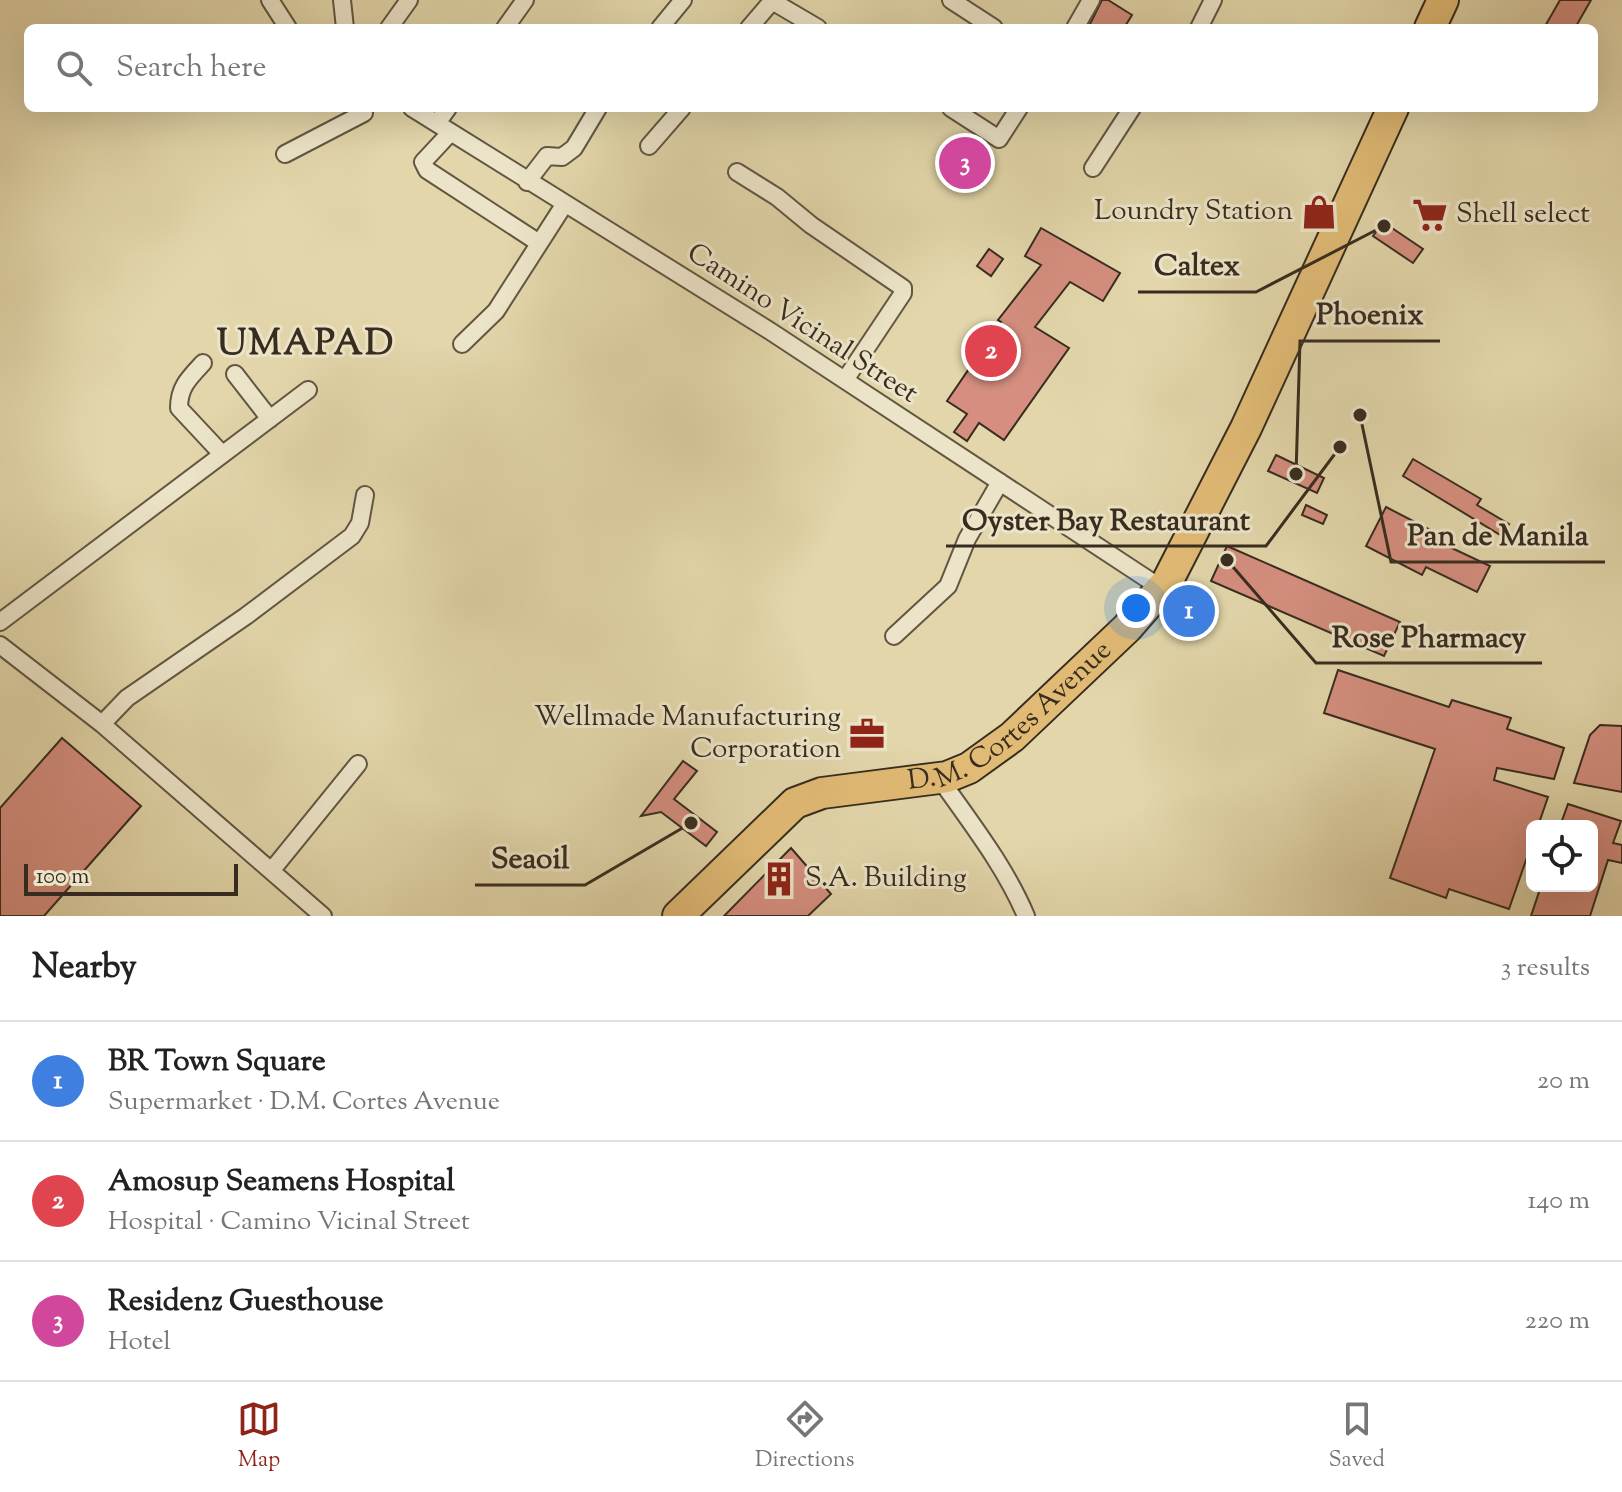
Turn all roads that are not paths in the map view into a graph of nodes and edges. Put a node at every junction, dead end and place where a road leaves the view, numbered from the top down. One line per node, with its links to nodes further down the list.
1 (270, 0): 11 (street)
2 (342, 0): 12 (street)
3 (409, 0): 13 (street)
4 (525, 0): 14 (street)
5 (683, 0): 15 (street)
6 (773, 0): 16 (street); 17 (street)
7 (951, 0): 18 (street)
8 (1091, 0): 19 (street)
9 (1213, 0): 20 (street)
10 (1443, 0): 21 (highway)
11 (285, 24)
12 (345, 24)
13 (392, 24)
14 (508, 24)
15 (663, 24)
16 (752, 24)
17 (812, 24)
18 (988, 24)
19 (1077, 24)
20 (1201, 24)
21 (1432, 24)
22 (418, 112): 31 (street, Camino Vicinal Street)
23 (447, 112): 31 (street)
24 (596, 112): 36 (street)
25 (679, 112): 32 (street)
26 (957, 112): 27 (street)
27 (1016, 112)
28 (1129, 112): 34 (street)
29 (1391, 112): 48 (highway, D.M. Cortes Avenue)
30 (364, 114): 33 (street)
31 (444, 128): 36 (street, Camino Vicinal Street); 38 (street)
32 (649, 146)
33 (285, 154)
34 (1093, 168)
35 (737, 172): 42 (street)
36 (527, 182): 37 (street, Camino Vicinal Street)
37 (564, 205): 38 (street); 42 (street, Camino Vicinal Street)
38 (539, 243): 39 (street)
39 (462, 344)
40 (203, 363): 45 (street)
41 (235, 374): 44 (street)
42 (845, 380): 46 (street, Camino Vicinal Street)
43 (308, 390): 44 (street)
44 (270, 419): 45 (street)
45 (222, 454): 49 (street)
46 (1000, 482): 48 (street, Camino Vicinal Street); 50 (street)
47 (365, 495): 52 (street)
48 (1161, 588): 54 (highway, D.M. Cortes Avenue)
49 (0, 622)
50 (894, 636)
51 (0, 645): 52 (street)
52 (102, 724): 55 (street)
53 (358, 764): 55 (street)
54 (940, 779): 57 (highway, D.M. Cortes Avenue); 58 (street)
55 (272, 870): 56 (street)
56 (323, 916)
57 (678, 916)
58 (1026, 916)

